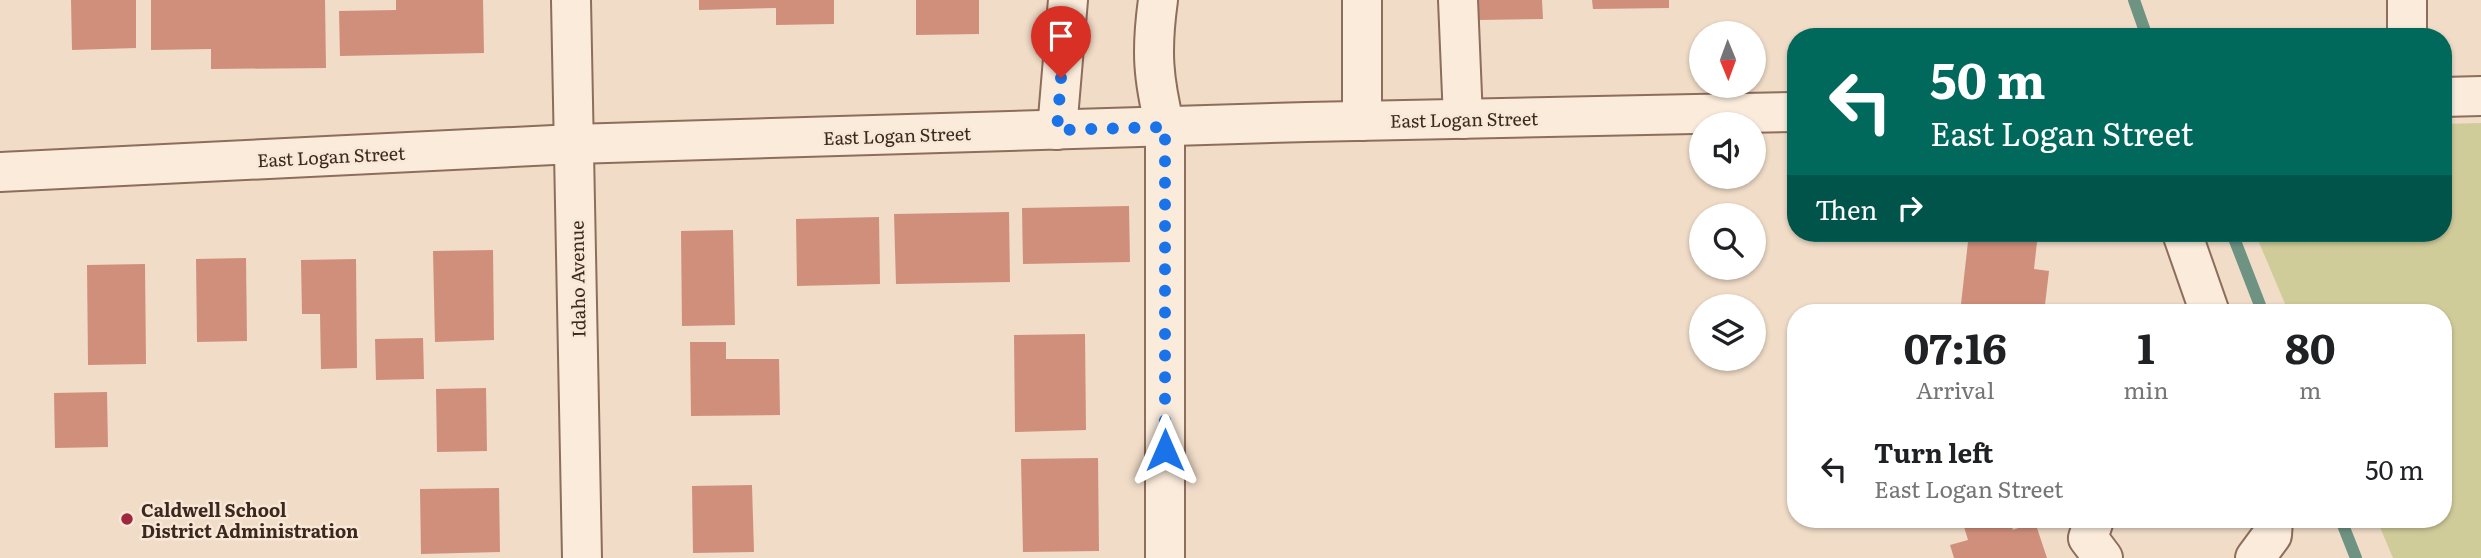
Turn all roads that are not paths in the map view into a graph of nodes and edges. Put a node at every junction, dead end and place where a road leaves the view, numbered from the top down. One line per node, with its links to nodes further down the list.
1 (571, 0): 15 (street, Idaho Avenue)
2 (1068, 0): 14 (street)
3 (1158, 0): 13 (street)
4 (1362, 0): 12 (street)
5 (1458, 0): 11 (street)
6 (2407, 0): 7 (street)
7 (2407, 28)
8 (2481, 96): 9 (street)
9 (2452, 97)
10 (1787, 112): 11 (street, East Logan Street)
11 (1463, 119): 12 (street, East Logan Street)
12 (1362, 121): 13 (street, East Logan Street)
13 (1165, 127): 14 (street, East Logan Street); 22 (street)
14 (1057, 130): 15 (street, East Logan Street)
15 (574, 144): 16 (street, East Logan Street); 21 (street, Idaho Avenue)
16 (0, 172)
17 (2185, 242): 18 (street)
18 (2207, 304)
19 (2091, 528): 23 (street)
20 (2272, 528): 24 (street)
21 (582, 558)
22 (1165, 558)
23 (2102, 558)
24 (2255, 558)

